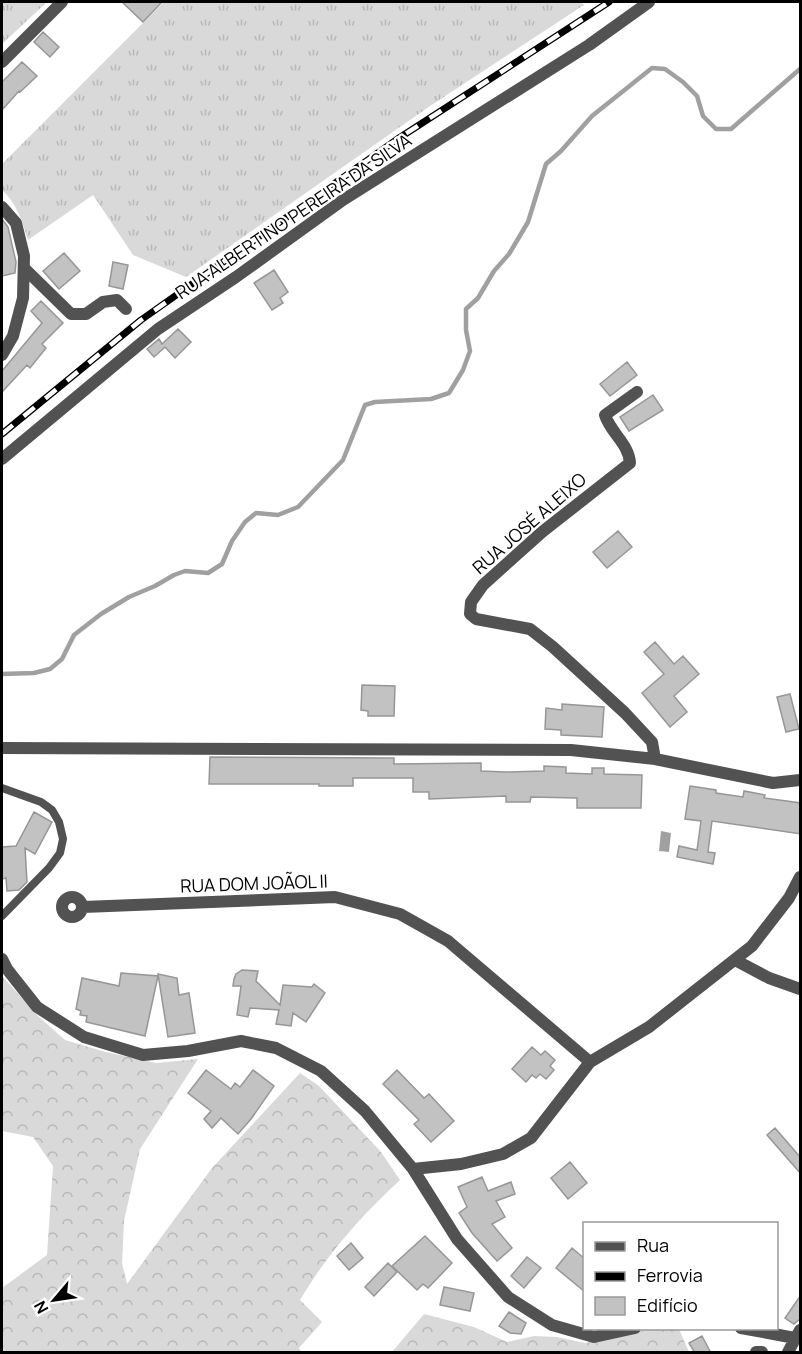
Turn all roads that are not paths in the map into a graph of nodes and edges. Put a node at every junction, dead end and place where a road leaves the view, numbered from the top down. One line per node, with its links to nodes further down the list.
1 (62, 2): 3 (street)
2 (649, 2): 9 (street, RUA ALBERTINO PEREIRA DA SILVA)
3 (2, 62)
4 (2, 207): 5 (street)
5 (24, 268): 6 (street); 7 (street)
6 (126, 309)
7 (2, 355)
8 (637, 392): 11 (street, RUA JOSÉ ALEIXO)
9 (2, 459)
10 (2, 748): 11 (street)
11 (655, 759): 12 (street)
12 (801, 780)
13 (2, 788): 16 (lane)
14 (801, 877): 18 (street)
15 (83, 907): 20 (street, RUA DOM JOÃOL II)
16 (2, 916)
17 (2, 959): 21 (street)
18 (735, 960): 19 (street); 20 (street)
19 (801, 989)
20 (590, 1062): 21 (street)
21 (413, 1169): 22 (street)
22 (630, 1330)
23 (752, 1330): 24 (street)
24 (798, 1334): 27 (street)
25 (756, 1353): 26 (street)
26 (762, 1353)
27 (788, 1353)

